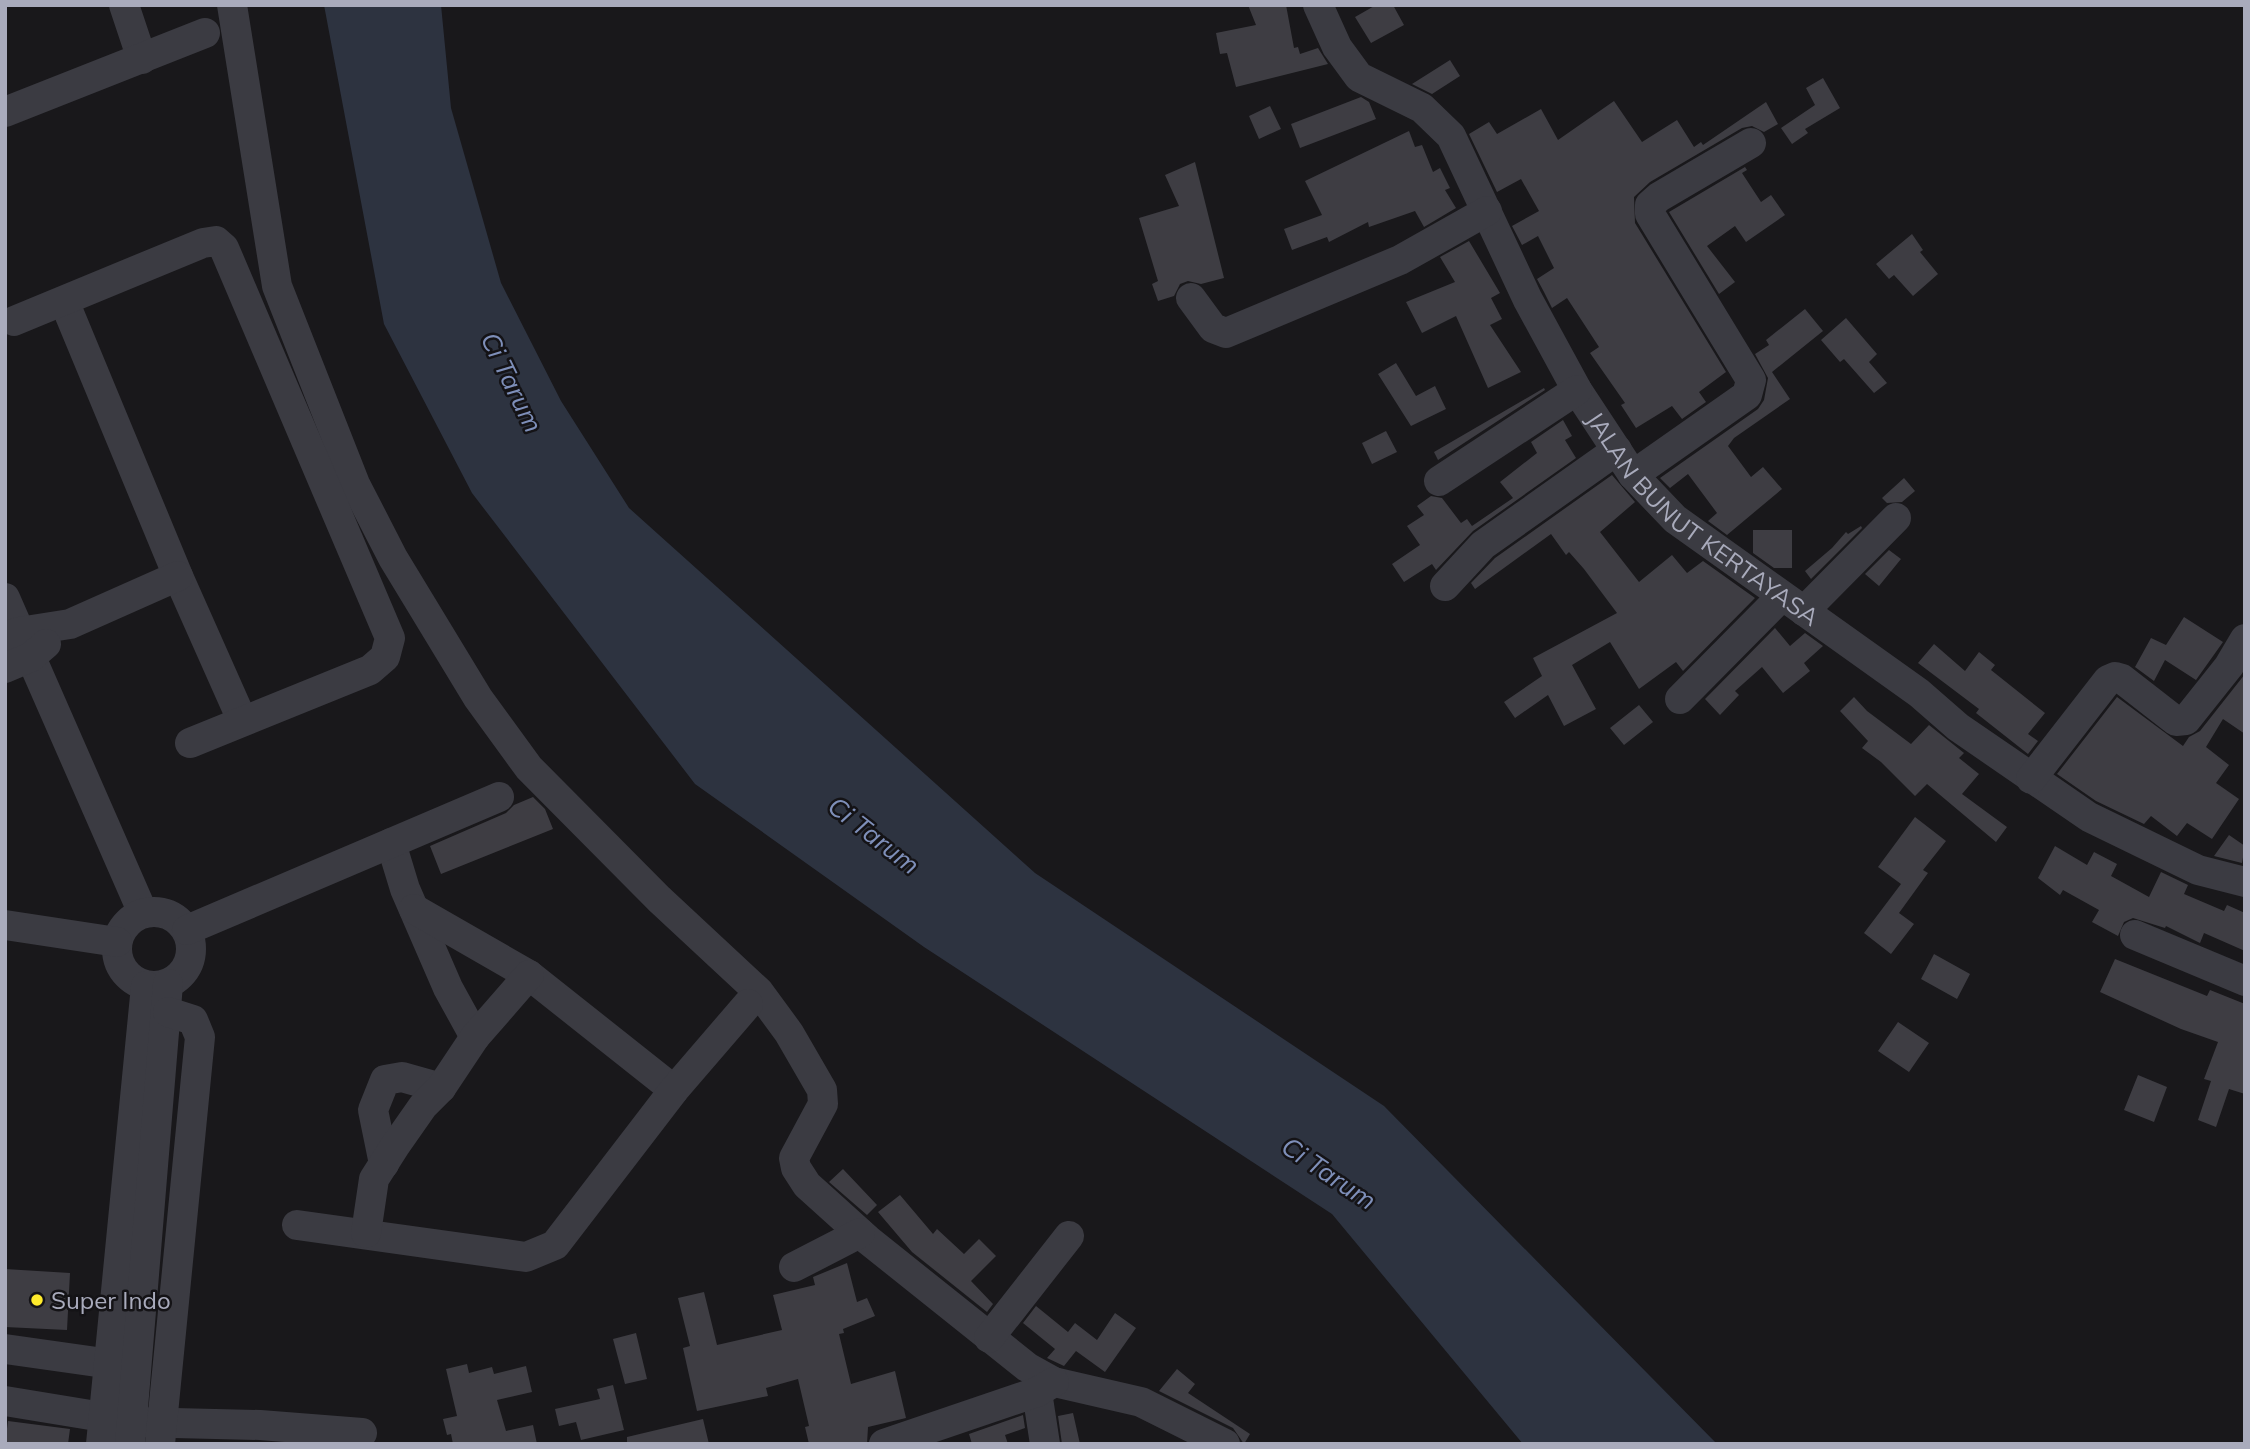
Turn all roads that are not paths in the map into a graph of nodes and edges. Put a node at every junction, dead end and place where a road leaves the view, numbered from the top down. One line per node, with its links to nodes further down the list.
1 (124, 5): 5 (street)
2 (232, 5): 47 (street)
3 (1318, 5): 8 (street, JALAN BUNUT KERTAYASA)
4 (205, 33): 5 (street)
5 (142, 59): 6 (street)
6 (5, 112)
7 (1751, 143): 14 (street)
8 (1487, 211): 9 (street); 12 (street, JALAN BUNUT KERTAYASA)
9 (1191, 298)
10 (64, 301): 11 (street); 17 (street); 25 (street)
11 (14, 321)
12 (1577, 390): 13 (street, JALAN BUNUT KERTAYASA); 15 (street)
13 (1617, 450): 14 (street, JALAN BUNUT KERTAYASA); 18 (street)
14 (1633, 475): 20 (street, JALAN BUNUT KERTAYASA)
15 (1439, 481)
16 (1896, 518): 20 (street)
17 (178, 576): 22 (street); 25 (street)
18 (1445, 586)
19 (5, 598): 22 (street)
20 (1793, 604): 24 (street); 27 (street, JALAN BUNUT KERTAYASA)
21 (2245, 639): 23 (street)
22 (15, 649): 32 (street)
23 (2237, 671): 27 (street)
24 (1680, 699)
25 (242, 720): 26 (street)
26 (190, 743)
27 (2031, 779): 30 (street, JALAN BUNUT KERTAYASA)
28 (499, 797): 29 (street)
29 (391, 843): 31 (street); 34 (street)
30 (2245, 881)
31 (414, 909): 37 (street); 41 (street)
32 (143, 913): 34 (street); 36 (street)
33 (5, 925): 36 (street)
34 (187, 930): 39 (street)
35 (2135, 935): 38 (street)
36 (117, 942): 39 (street)
37 (530, 975): 41 (street); 43 (street)
38 (2245, 981)
39 (161, 994): 52 (street); 55 (street); 56 (street)
40 (748, 1004): 43 (street)
41 (475, 1037): 42 (street)
42 (441, 1088): 44 (street); 44 (street)
43 (674, 1090): 46 (street)
44 (384, 1164): 46 (street)
45 (297, 1225): 46 (street)
46 (366, 1233)
47 (860, 1233): 49 (street); 50 (street)
48 (1069, 1236): 50 (street)
49 (794, 1267)
50 (989, 1338): 53 (street)
51 (5, 1349): 52 (street)
52 (111, 1364): 55 (street)
53 (1046, 1387): 58 (street); 59 (street); 60 (street)
54 (5, 1401): 55 (street)
55 (117, 1432): 56 (street)
56 (161, 1432): 57 (street)
57 (362, 1433)
58 (884, 1444)
59 (1045, 1444)
60 (1226, 1444)

